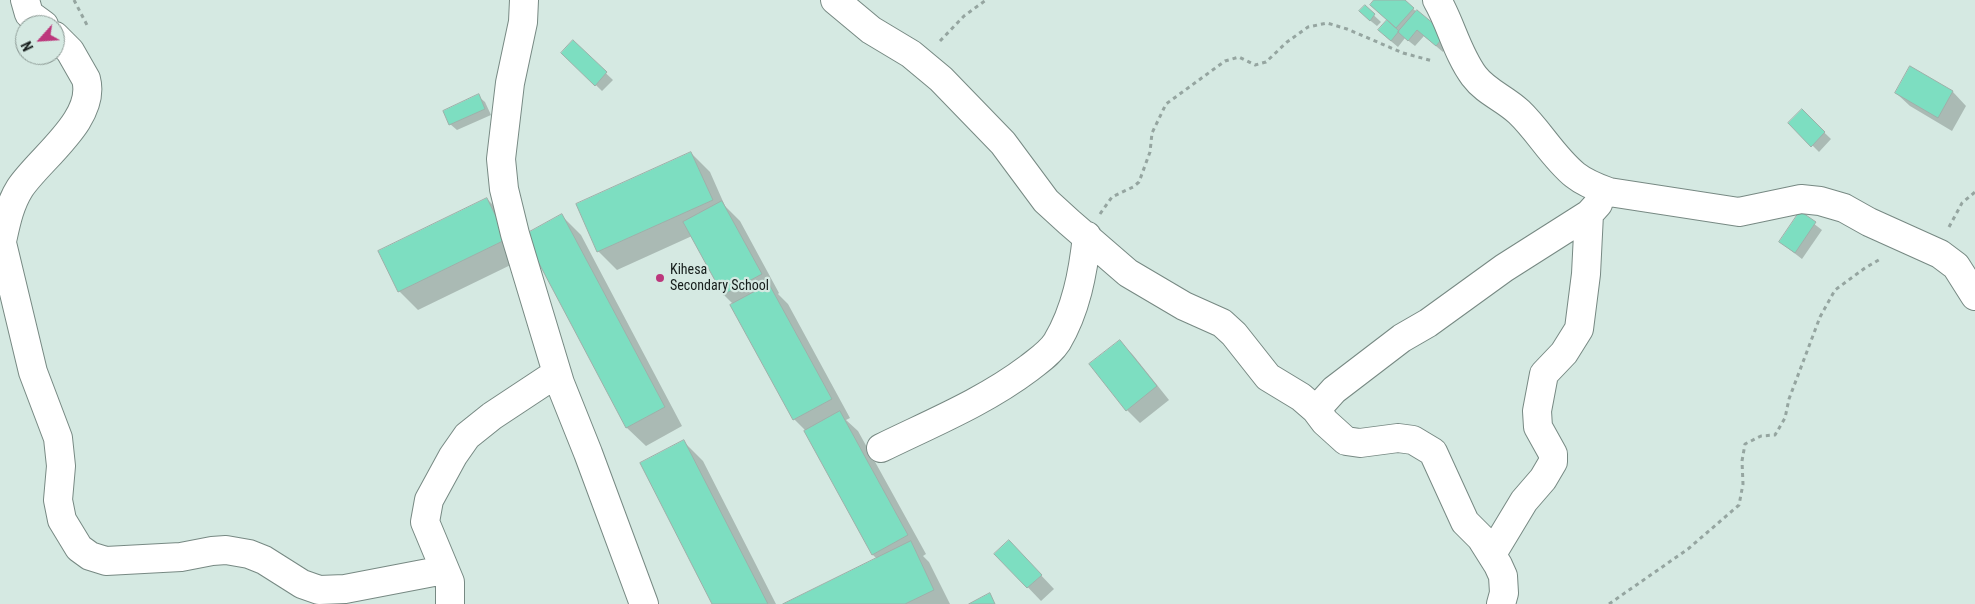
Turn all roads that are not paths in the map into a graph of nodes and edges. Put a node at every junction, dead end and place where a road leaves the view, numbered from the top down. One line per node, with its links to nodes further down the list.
1 (25, 0): 5 (street)
2 (524, 0): 12 (street)
3 (835, 0): 10 (street)
4 (1437, 0): 7 (street)
5 (30, 15)
6 (65, 46): 9 (street)
7 (1610, 192): 8 (street); 11 (street)
8 (1589, 214): 13 (street); 15 (street)
9 (2, 233): 16 (street)
10 (1087, 236): 13 (street); 14 (street)
11 (1975, 296)
12 (557, 373): 16 (street); 18 (street)
13 (1316, 410): 15 (street)
14 (881, 448)
15 (1492, 554): 19 (street)
16 (444, 570): 17 (street)
17 (450, 604)
18 (644, 604)
19 (1501, 604)

